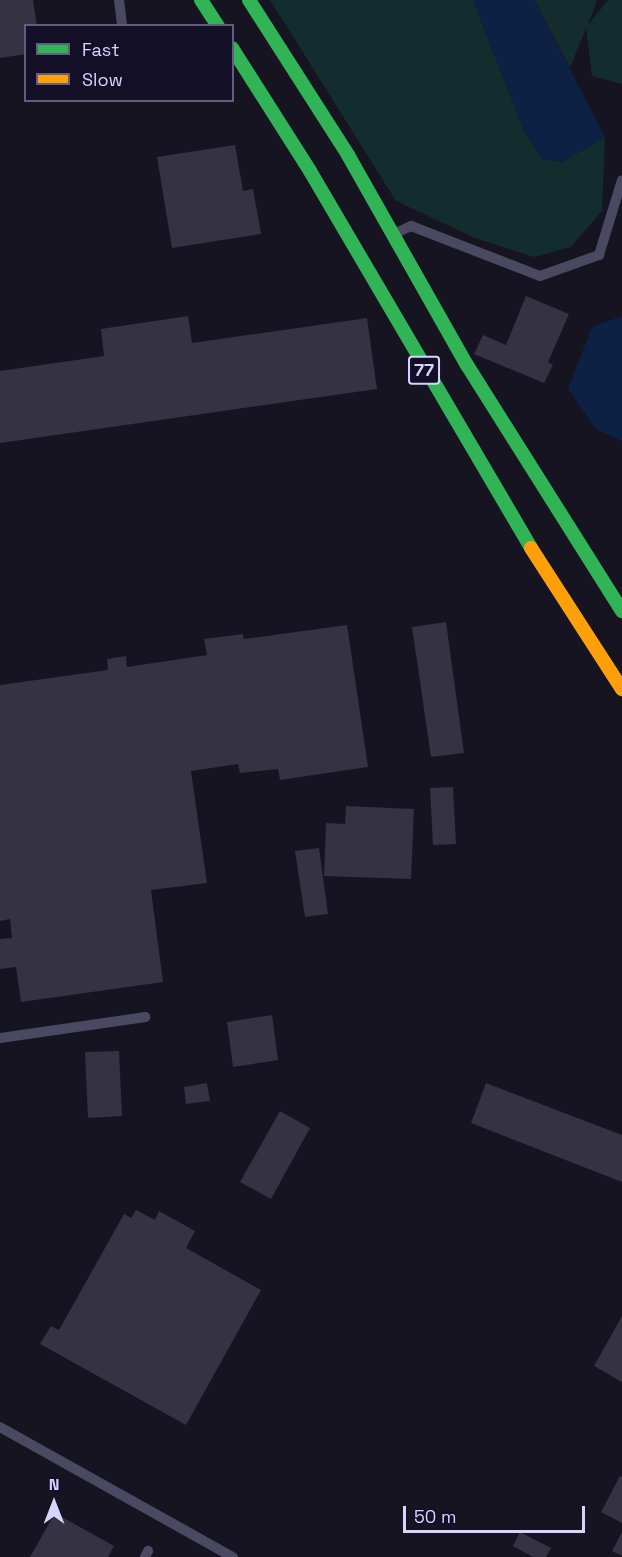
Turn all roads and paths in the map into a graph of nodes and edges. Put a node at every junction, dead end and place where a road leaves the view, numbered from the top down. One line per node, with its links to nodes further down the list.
1 (119, 0): 4 (lane)
2 (201, 0): 5 (main road)
3 (249, 0): 8 (main road)
4 (122, 24)
5 (217, 24)
6 (234, 51): 10 (main road, 77)
7 (622, 180): 8 (lane)
8 (393, 235): 9 (main road)
9 (622, 611)
10 (622, 689)
11 (145, 1017): 12 (lane)
12 (0, 1038)
13 (0, 1426): 14 (lane)
14 (233, 1557)

